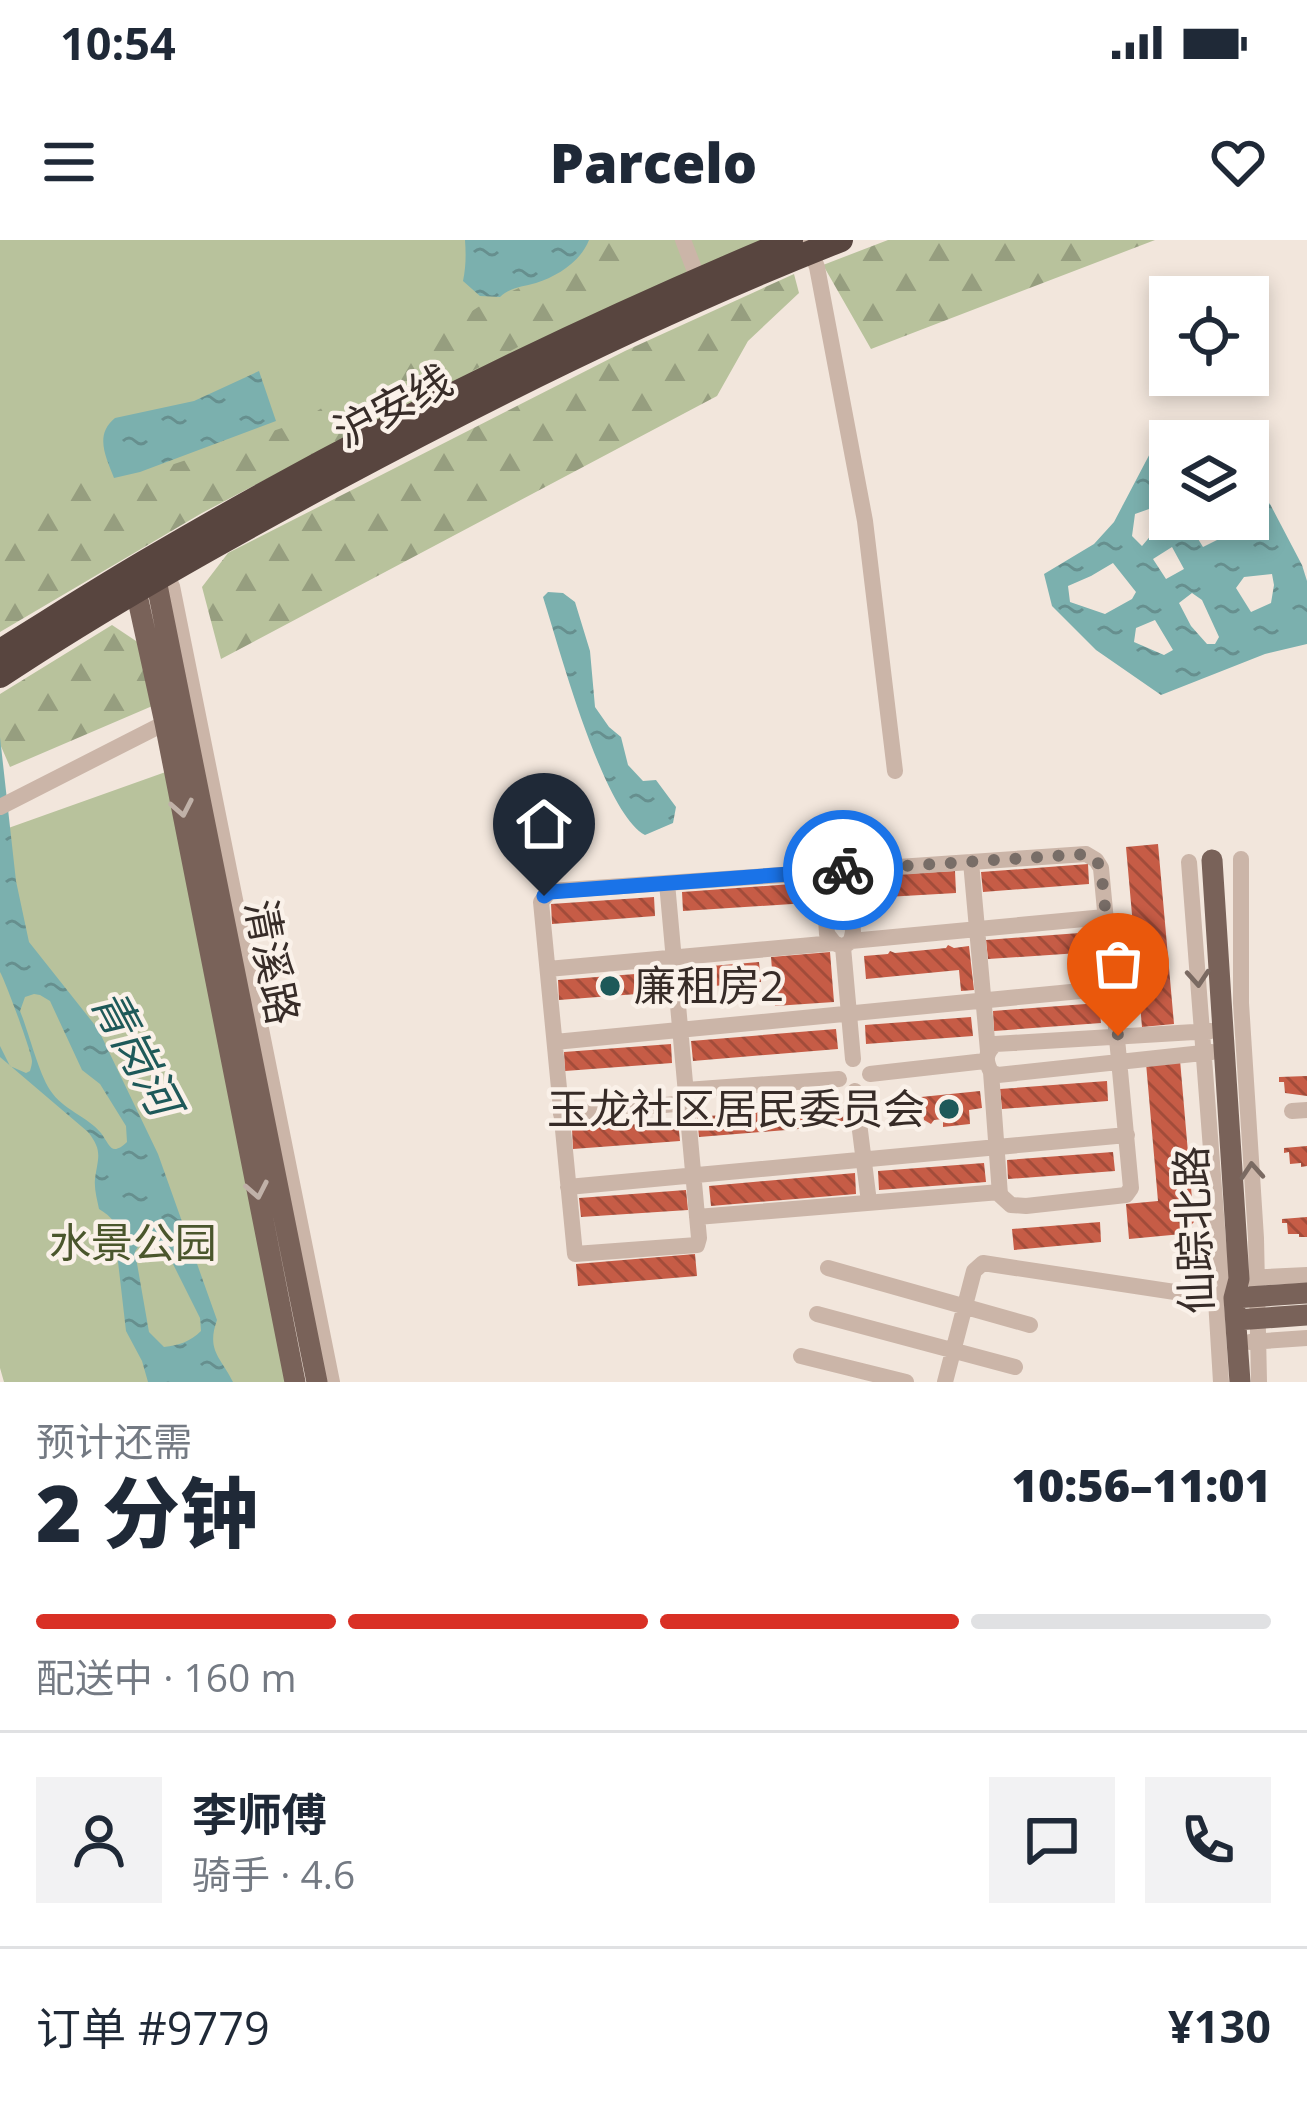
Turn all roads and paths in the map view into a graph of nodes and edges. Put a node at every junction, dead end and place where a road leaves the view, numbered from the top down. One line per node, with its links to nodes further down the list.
1 (683, 240): 4 (street)
2 (841, 240): 3 (highway, 沪安线)
3 (803, 244): 4 (highway, 沪安线); 5 (highway, 沪安线); 9 (street)
4 (698, 279): 5 (highway, 沪安线)
5 (149, 577): 6 (highway, 沪安线); 7 (highway, 沪安线); 8 (main road, 清溪路); 60 (main road, 清溪路); 61 (street)
6 (0, 651)
7 (0, 676)
8 (165, 723): 10 (street); 59 (main road, 清溪路, one-way to 59)
9 (895, 771)
10 (0, 807)
11 (1240, 859): 49 (street, one-way to 11)
12 (1213, 860): 28 (main road, 仙踪北路)
13 (970, 862): 15 (street); 18 (street); 19 (street)
14 (1189, 862): 49 (street, one-way to 49)
15 (849, 870): 16 (street); 20 (street)
16 (823, 872): 17 (street); 20 (street)
17 (667, 883): 21 (street); 22 (street)
18 (1106, 917): 19 (street); 23 (street)
19 (976, 928): 20 (street); 24 (street)
20 (843, 944): 21 (street); 25 (street)
21 (674, 957): 22 (street); 26 (street)
22 (548, 969): 29 (street)
23 (1112, 988): 24 (street); 27 (street)
24 (983, 1001): 25 (street); 31 (street)
25 (849, 1014): 26 (street); 30 (street)
26 (680, 1030): 29 (street); 36 (street)
27 (1117, 1036): 28 (street); 31 (street); 32 (street)
28 (1225, 1040): 32 (street); 49 (main road, 仙踪北路)
29 (555, 1042): 37 (street)
30 (853, 1059): 33 (street); 34 (street)
31 (988, 1061): 32 (street); 33 (street); 39 (street)
32 (1120, 1062): 38 (street)
33 (870, 1074): 35 (street)
34 (839, 1079): 35 (street); 36 (street)
35 (856, 1090): 40 (street)
36 (686, 1096): 37 (street); 41 (street)
37 (561, 1114): 42 (street)
38 (1126, 1135): 39 (street); 43 (street)
39 (996, 1148): 40 (street); 43 (street)
40 (863, 1160): 41 (street); 44 (street)
41 (694, 1175): 42 (street); 45 (street)
42 (568, 1187): 45 (street)
43 (1000, 1192): 44 (street)
44 (869, 1202): 45 (street)
45 (697, 1216)
46 (828, 1268): 50 (street)
47 (1307, 1275): 49 (street)
48 (1307, 1293): 49 (main road)
49 (1240, 1296): 50 (street); 52 (main road); 55 (main road, 仙踪北路); 64 (street)
50 (965, 1307): 53 (street); 56 (street)
51 (817, 1314): 56 (street)
52 (1307, 1315)
53 (1030, 1325)
54 (1307, 1338): 55 (street)
55 (1248, 1343): 65 (main road, 仙踪北路); 66 (street)
56 (953, 1351): 58 (street); 63 (street)
57 (801, 1356): 62 (street)
58 (1015, 1367)
59 (296, 1382)
60 (317, 1382)
61 (332, 1382)
62 (906, 1382)
63 (945, 1382)
64 (1221, 1382)
65 (1240, 1382)
66 (1259, 1382)

